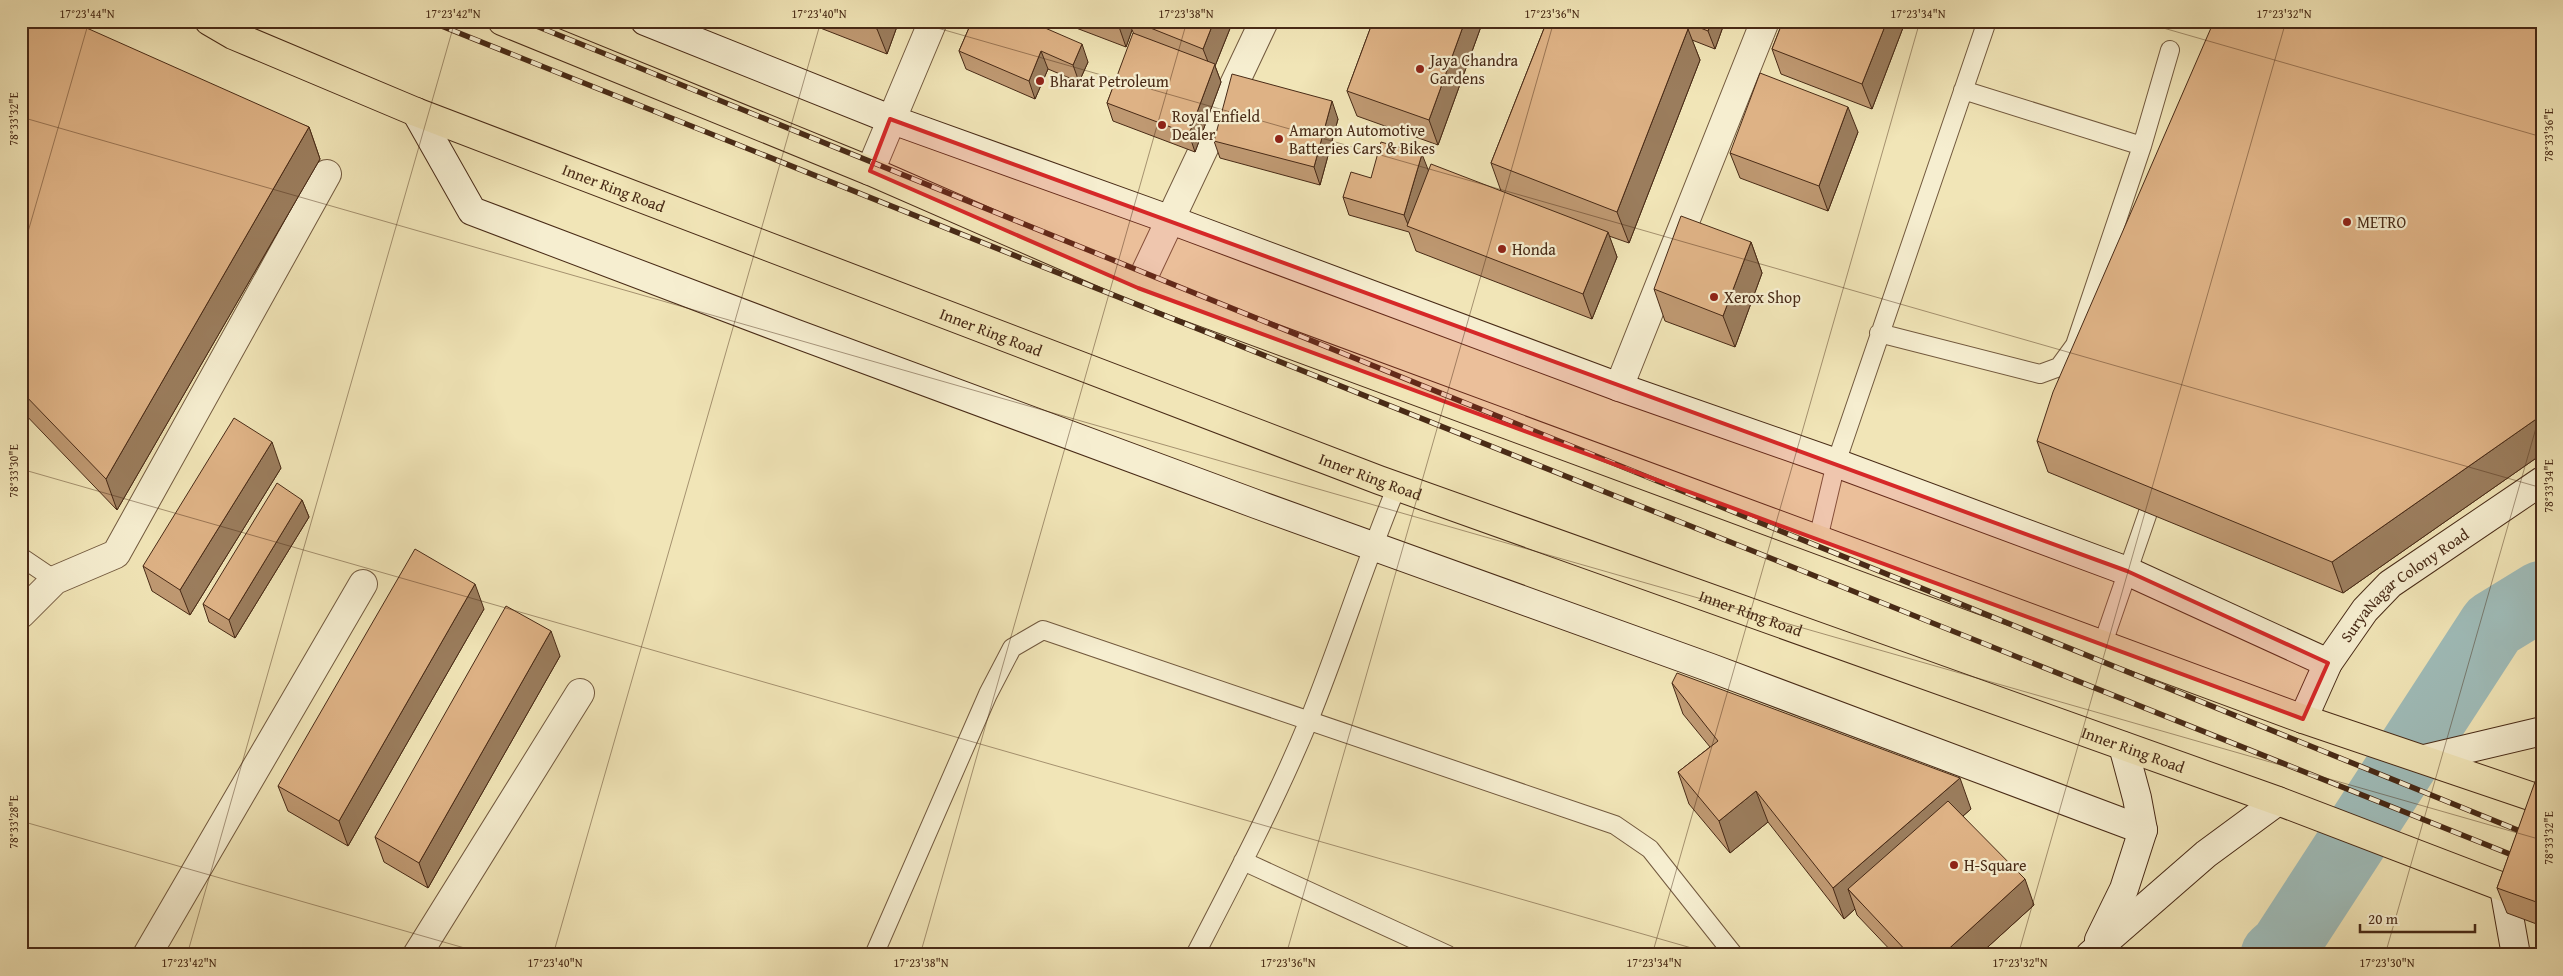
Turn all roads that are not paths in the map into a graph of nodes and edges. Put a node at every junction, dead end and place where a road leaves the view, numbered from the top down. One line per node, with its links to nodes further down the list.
1 (209, 21): 10 (highway, Inner Ring Road)
2 (502, 21): 13 (highway)
3 (645, 21): 11 (street)
4 (933, 21): 11 (street)
5 (1264, 21): 15 (street)
6 (1765, 21): 18 (street)
7 (1987, 21): 9 (lane)
8 (2170, 50): 12 (lane)
9 (1963, 90): 12 (lane); 17 (lane)
10 (416, 112): 22 (highway, Inner Ring Road); 24 (street)
11 (890, 119): 13 (street); 15 (street)
12 (2142, 146): 17 (lane)
13 (870, 171): 16 (highway)
14 (327, 174): 27 (street)
15 (1171, 220): 16 (street); 18 (street)
16 (1138, 288): 23 (highway)
17 (1879, 333): 19 (lane)
18 (1619, 387): 19 (street)
19 (1836, 463): 23 (lane); 26 (street)
20 (2161, 474): 26 (lane)
21 (2542, 482): 31 (street, SuryaNagar Colony Road)
22 (1397, 486): 24 (lane); 36 (highway, Inner Ring Road)
23 (1818, 539): 30 (highway)
24 (1372, 546): 33 (lane); 40 (street)
25 (21, 557): 27 (lane)
26 (2126, 571): 30 (lane); 31 (street)
27 (55, 580): 29 (street)
28 (363, 584): 45 (street)
29 (21, 614)
30 (2102, 646): 34 (highway)
31 (2328, 663): 34 (street, SuryaNagar Colony Road)
32 (580, 693): 46 (street)
33 (1309, 720): 41 (lane); 47 (lane); 50 (lane)
34 (2303, 720): 37 (highway)
35 (2542, 731): 37 (street)
36 (2123, 746): 39 (highway, Inner Ring Road); 40 (street)
37 (2424, 759): 38 (highway)
38 (2542, 800)
39 (2278, 801): 42 (highway, Inner Ring Road); 44 (street)
40 (2143, 830): 44 (street)
41 (1243, 861): 48 (lane); 49 (lane)
42 (2504, 888): 43 (highway, Inner Ring Road); 51 (street)
43 (2542, 902)
44 (2091, 954)
45 (147, 955)
46 (417, 955)
47 (874, 955)
48 (1195, 955)
49 (1448, 955)
50 (1734, 955)
51 (2516, 955)

